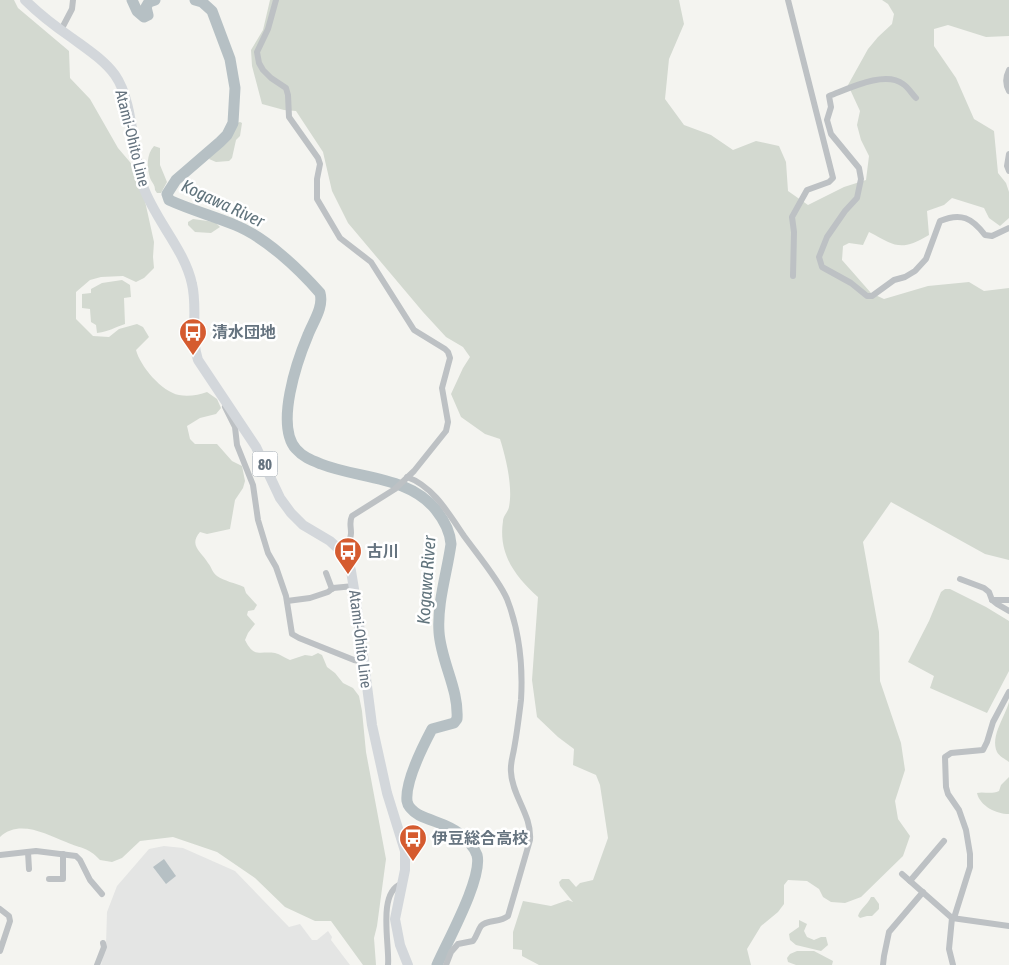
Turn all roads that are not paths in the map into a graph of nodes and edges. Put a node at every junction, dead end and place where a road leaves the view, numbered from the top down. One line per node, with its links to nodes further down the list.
1 (25, 0): 5 (main road, Atami-Ohito Line / 80)
2 (73, 0): 5 (street)
3 (276, 0): 14 (street)
4 (788, 0): 12 (street)
5 (61, 30): 13 (main road, Atami-Ohito Line / 80)
6 (1009, 70): 7 (street)
7 (1009, 91)
8 (916, 98): 11 (street)
9 (1009, 154): 10 (street)
10 (1009, 172)
11 (1009, 228)
12 (793, 276)
13 (226, 403): 15 (main road, Atami-Ohito Line / 80); 22 (street)
14 (407, 477): 15 (street); 45 (street)
15 (344, 554): 18 (main road, Atami-Ohito Line)
16 (326, 573): 19 (street)
17 (960, 579): 20 (street)
18 (354, 586): 19 (street); 24 (main road, Atami-Ohito Line)
19 (332, 589): 22 (street)
20 (992, 600): 21 (street); 23 (street)
21 (1009, 600)
22 (287, 601): 24 (street)
23 (1009, 611)
24 (364, 662): 34 (main road, Atami-Ohito Line)
25 (1009, 692): 38 (street)
26 (944, 840): 33 (street)
27 (28, 852): 28 (street); 29 (street); 30 (street)
28 (63, 854): 32 (street); 36 (street)
29 (0, 855)
30 (29, 870)
31 (902, 874): 33 (street)
32 (49, 879)
33 (910, 881): 35 (street)
34 (401, 884): 43 (street); 44 (main road, Atami-Ohito Line)
35 (923, 892): 38 (street); 46 (street)
36 (102, 894)
37 (0, 909): 41 (street)
38 (953, 918): 39 (street); 47 (street)
39 (1009, 926)
40 (104, 943): 42 (street)
41 (0, 951)
42 (97, 965)
43 (388, 965)
44 (408, 965)
45 (446, 965)
46 (884, 965)
47 (953, 965)

